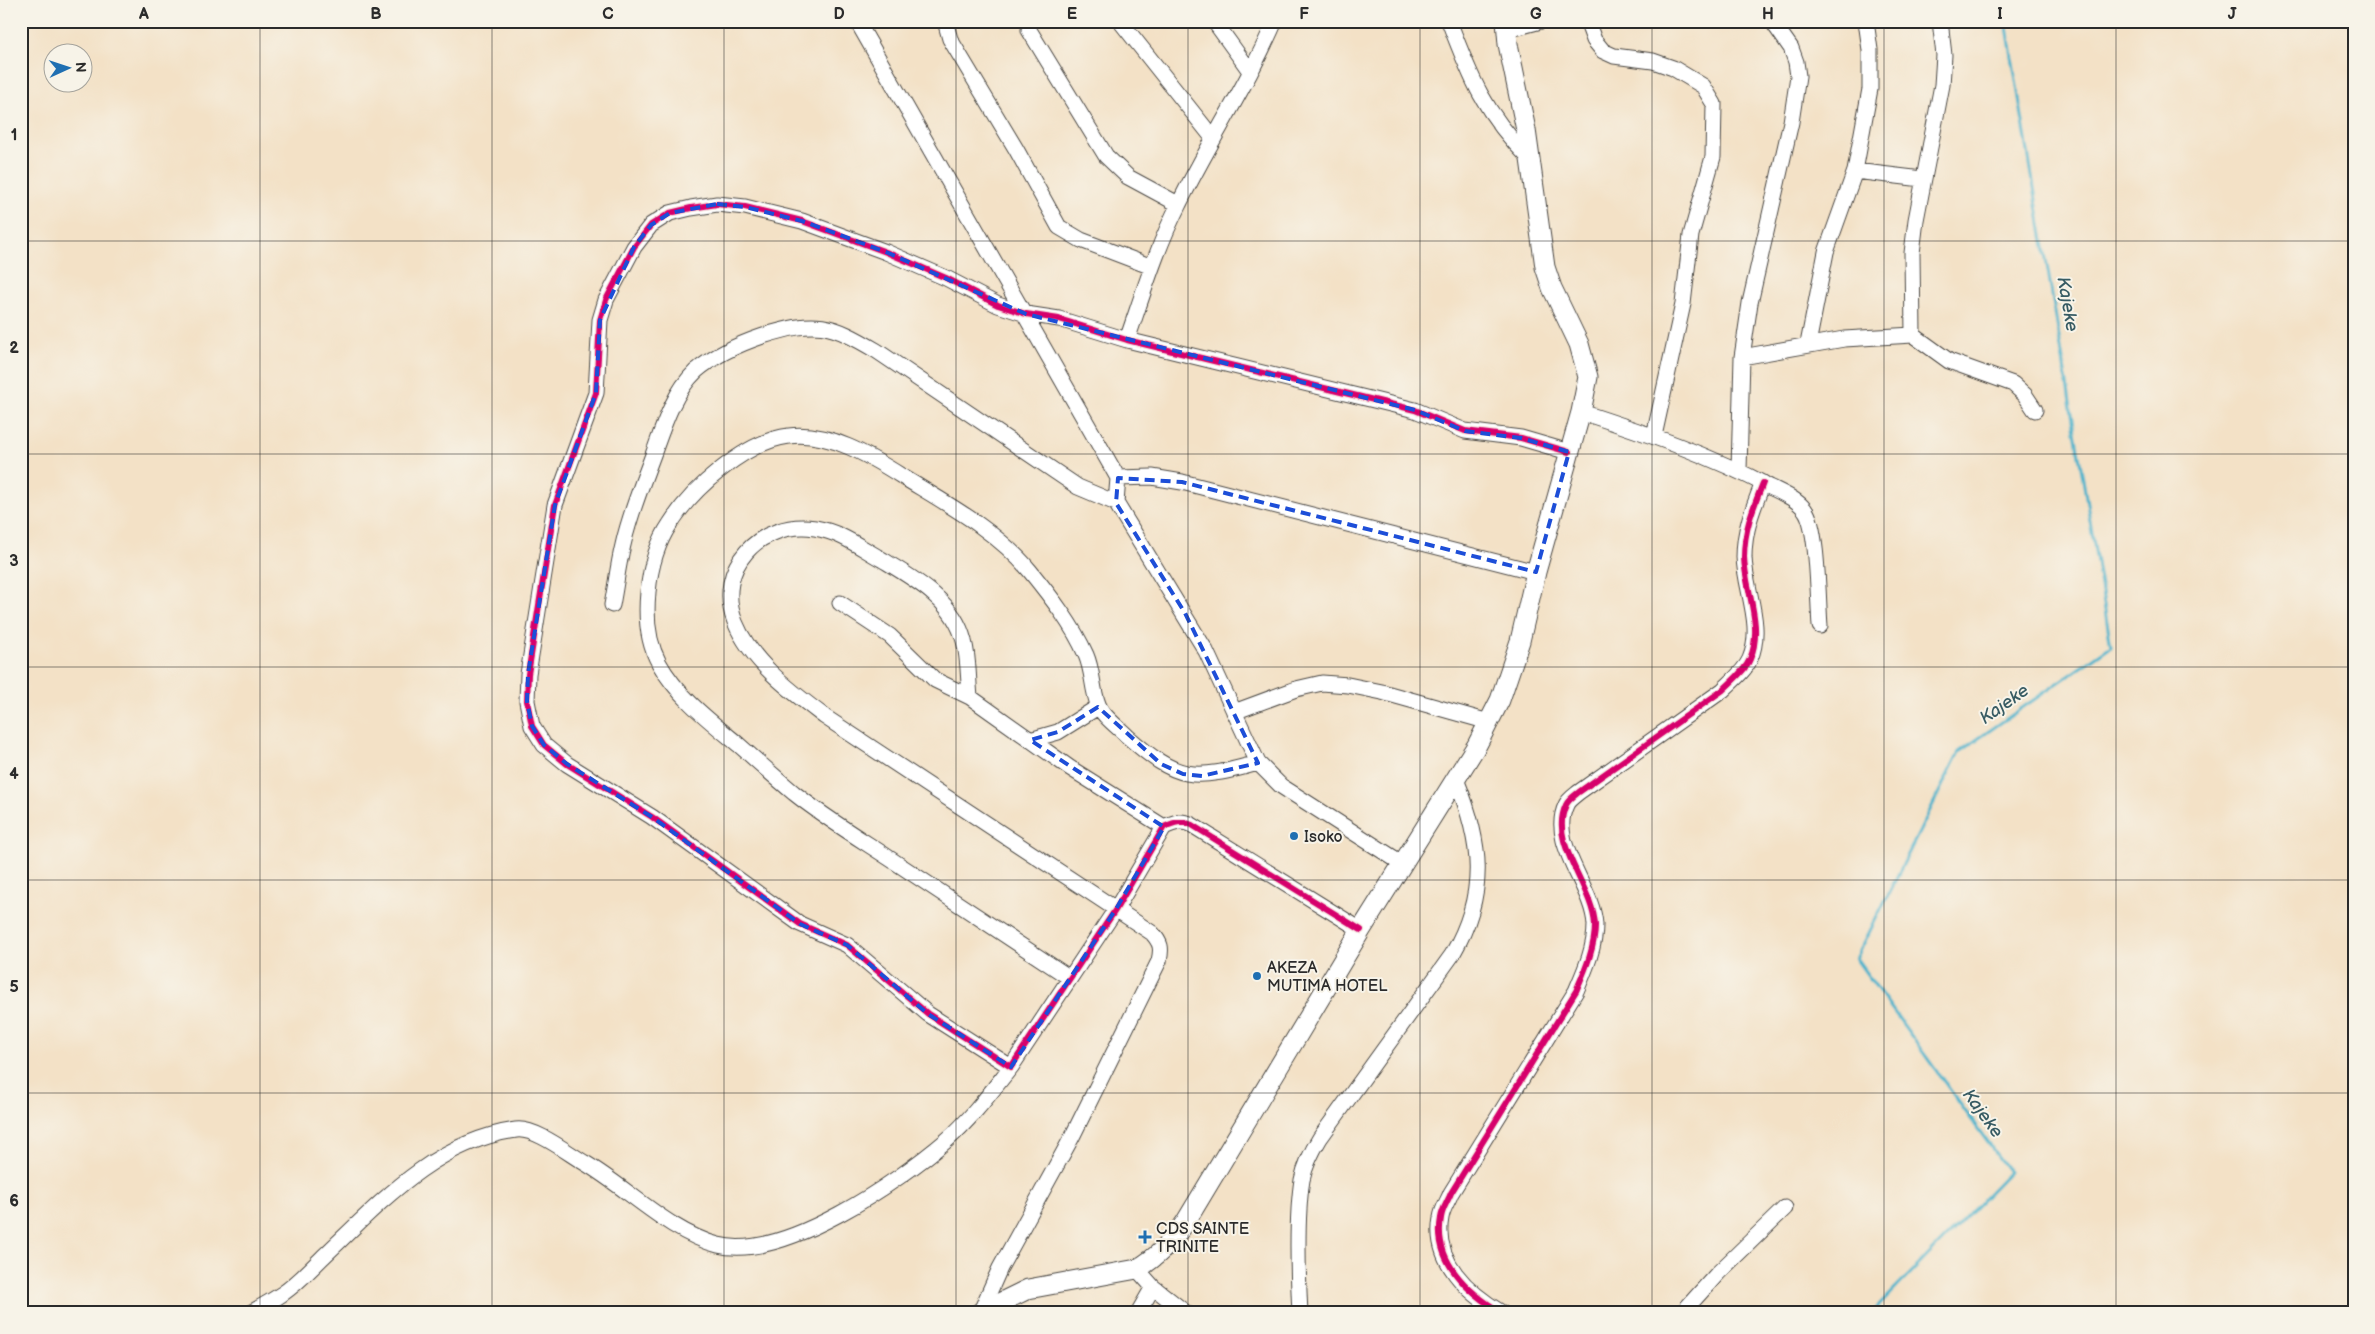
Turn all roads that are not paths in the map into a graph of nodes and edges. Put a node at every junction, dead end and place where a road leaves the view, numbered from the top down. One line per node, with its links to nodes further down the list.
1 (857, 21): 21 (street)
2 (945, 21): 20 (street)
3 (1120, 21): 15 (street)
4 (1214, 21): 14 (street)
5 (1275, 21): 14 (street)
6 (1450, 21): 16 (street)
7 (1541, 21): 12 (street)
8 (1586, 21): 28 (street)
9 (1772, 21): 25 (street)
10 (1866, 21): 17 (street)
11 (1940, 21): 18 (street)
12 (1506, 26): 16 (main road)
13 (1029, 30): 19 (street)
14 (1250, 71): 15 (street)
15 (1213, 138): 19 (street)
16 (1530, 159): 27 (main road)
17 (1855, 171): 18 (street); 24 (street)
18 (1922, 179): 22 (street)
19 (1178, 204): 20 (street)
20 (1152, 267): 23 (street)
21 (1026, 314): 23 (street); 31 (street); 50 (street)
22 (1913, 335): 24 (street); 26 (street)
23 (1127, 340): 29 (street)
24 (1808, 344): 25 (street)
25 (1742, 357): 30 (street)
26 (2035, 410)
27 (1581, 412): 28 (street); 29 (main road)
28 (1654, 436): 30 (street)
29 (1568, 452): 34 (main road)
30 (1739, 470): 32 (street)
31 (1118, 478): 33 (street); 34 (street)
32 (1763, 483): 37 (street); 59 (street)
33 (1116, 503): 36 (street); 40 (street)
34 (1536, 572): 41 (main road)
35 (840, 603): 38 (street)
36 (612, 605)
37 (1820, 626)
38 (970, 697): 42 (street); 47 (street)
39 (1098, 707): 42 (street); 43 (street); 49 (street)
40 (1234, 712): 41 (street); 43 (street)
41 (1489, 722): 44 (main road)
42 (1030, 740): 45 (street)
43 (1258, 763): 46 (street)
44 (1456, 779): 46 (main road); 58 (street)
45 (1164, 827): 47 (street); 48 (street)
46 (1403, 864): 48 (main road)
47 (1116, 909): 49 (street); 54 (street)
48 (1361, 930): 52 (main road)
49 (1070, 978): 50 (street)
50 (1011, 1067): 55 (street)
51 (1785, 1208): 60 (street)
52 (1137, 1269): 53 (street); 54 (main road)
53 (1152, 1287): 56 (street); 57 (street)
54 (980, 1312)
55 (250, 1313)
56 (1138, 1313)
57 (1186, 1313)
58 (1300, 1313)
59 (1502, 1313)
60 (1682, 1313)

